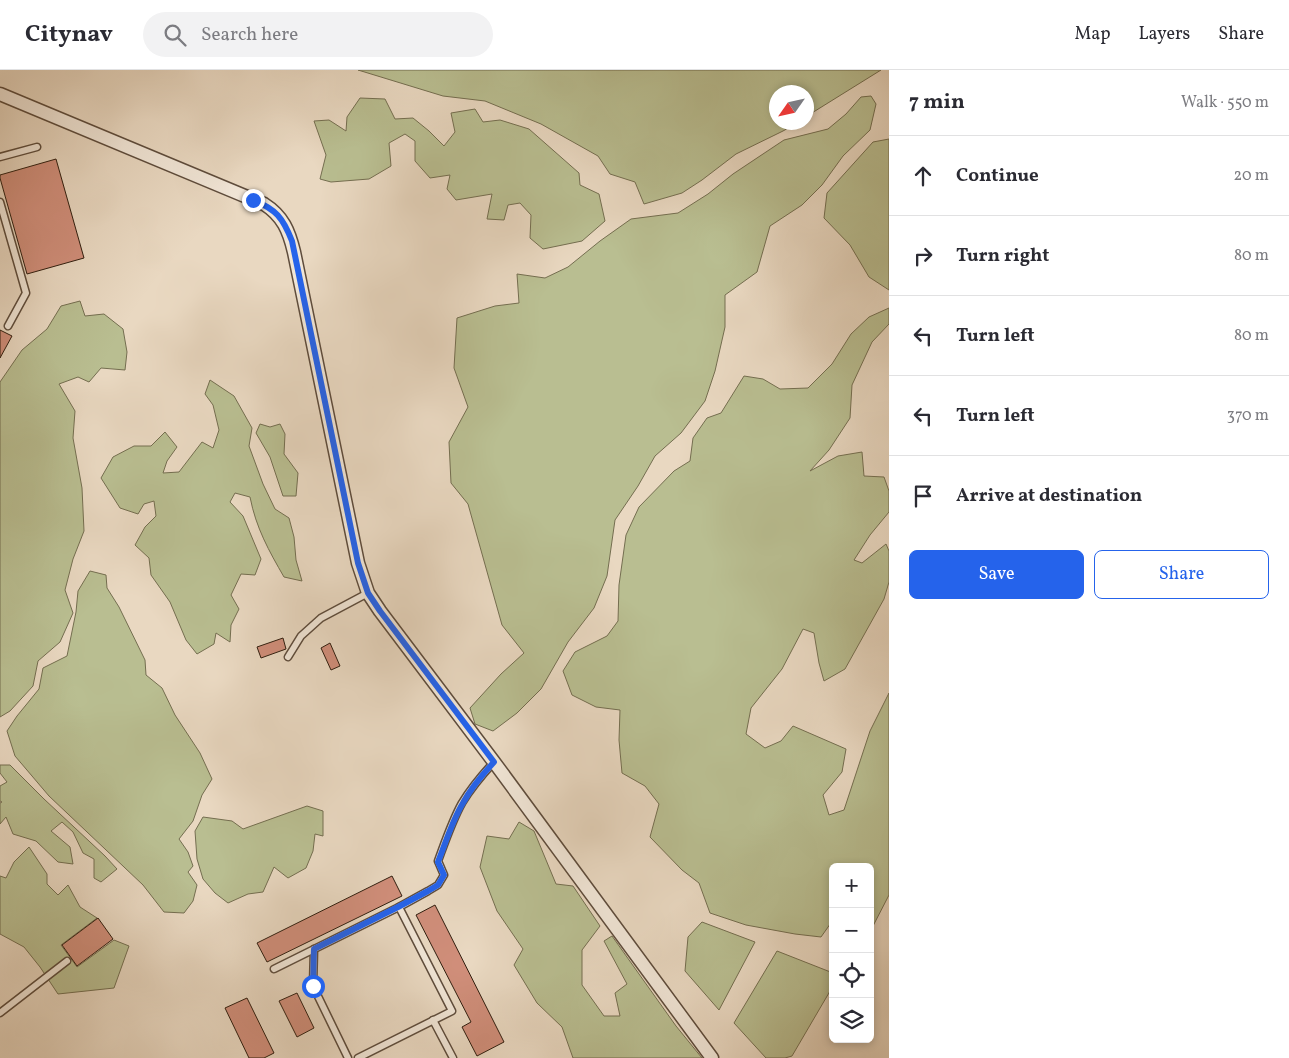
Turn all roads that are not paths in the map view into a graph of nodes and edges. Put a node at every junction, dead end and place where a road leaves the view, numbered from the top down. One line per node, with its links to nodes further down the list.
1 (0, 94): 6 (street)
2 (37, 147): 3 (lane)
3 (0, 157)
4 (0, 202): 5 (lane)
5 (8, 326)
6 (368, 593): 7 (lane); 8 (street)
7 (288, 657)
8 (494, 762): 9 (lane); 18 (street)
9 (398, 907): 10 (lane); 14 (lane)
10 (314, 949): 12 (lane); 15 (lane)
11 (67, 960): 13 (lane)
12 (274, 969)
13 (0, 1013)
14 (433, 1020): 16 (lane); 17 (lane)
15 (348, 1058)
16 (358, 1058)
17 (453, 1058)
18 (712, 1058)

